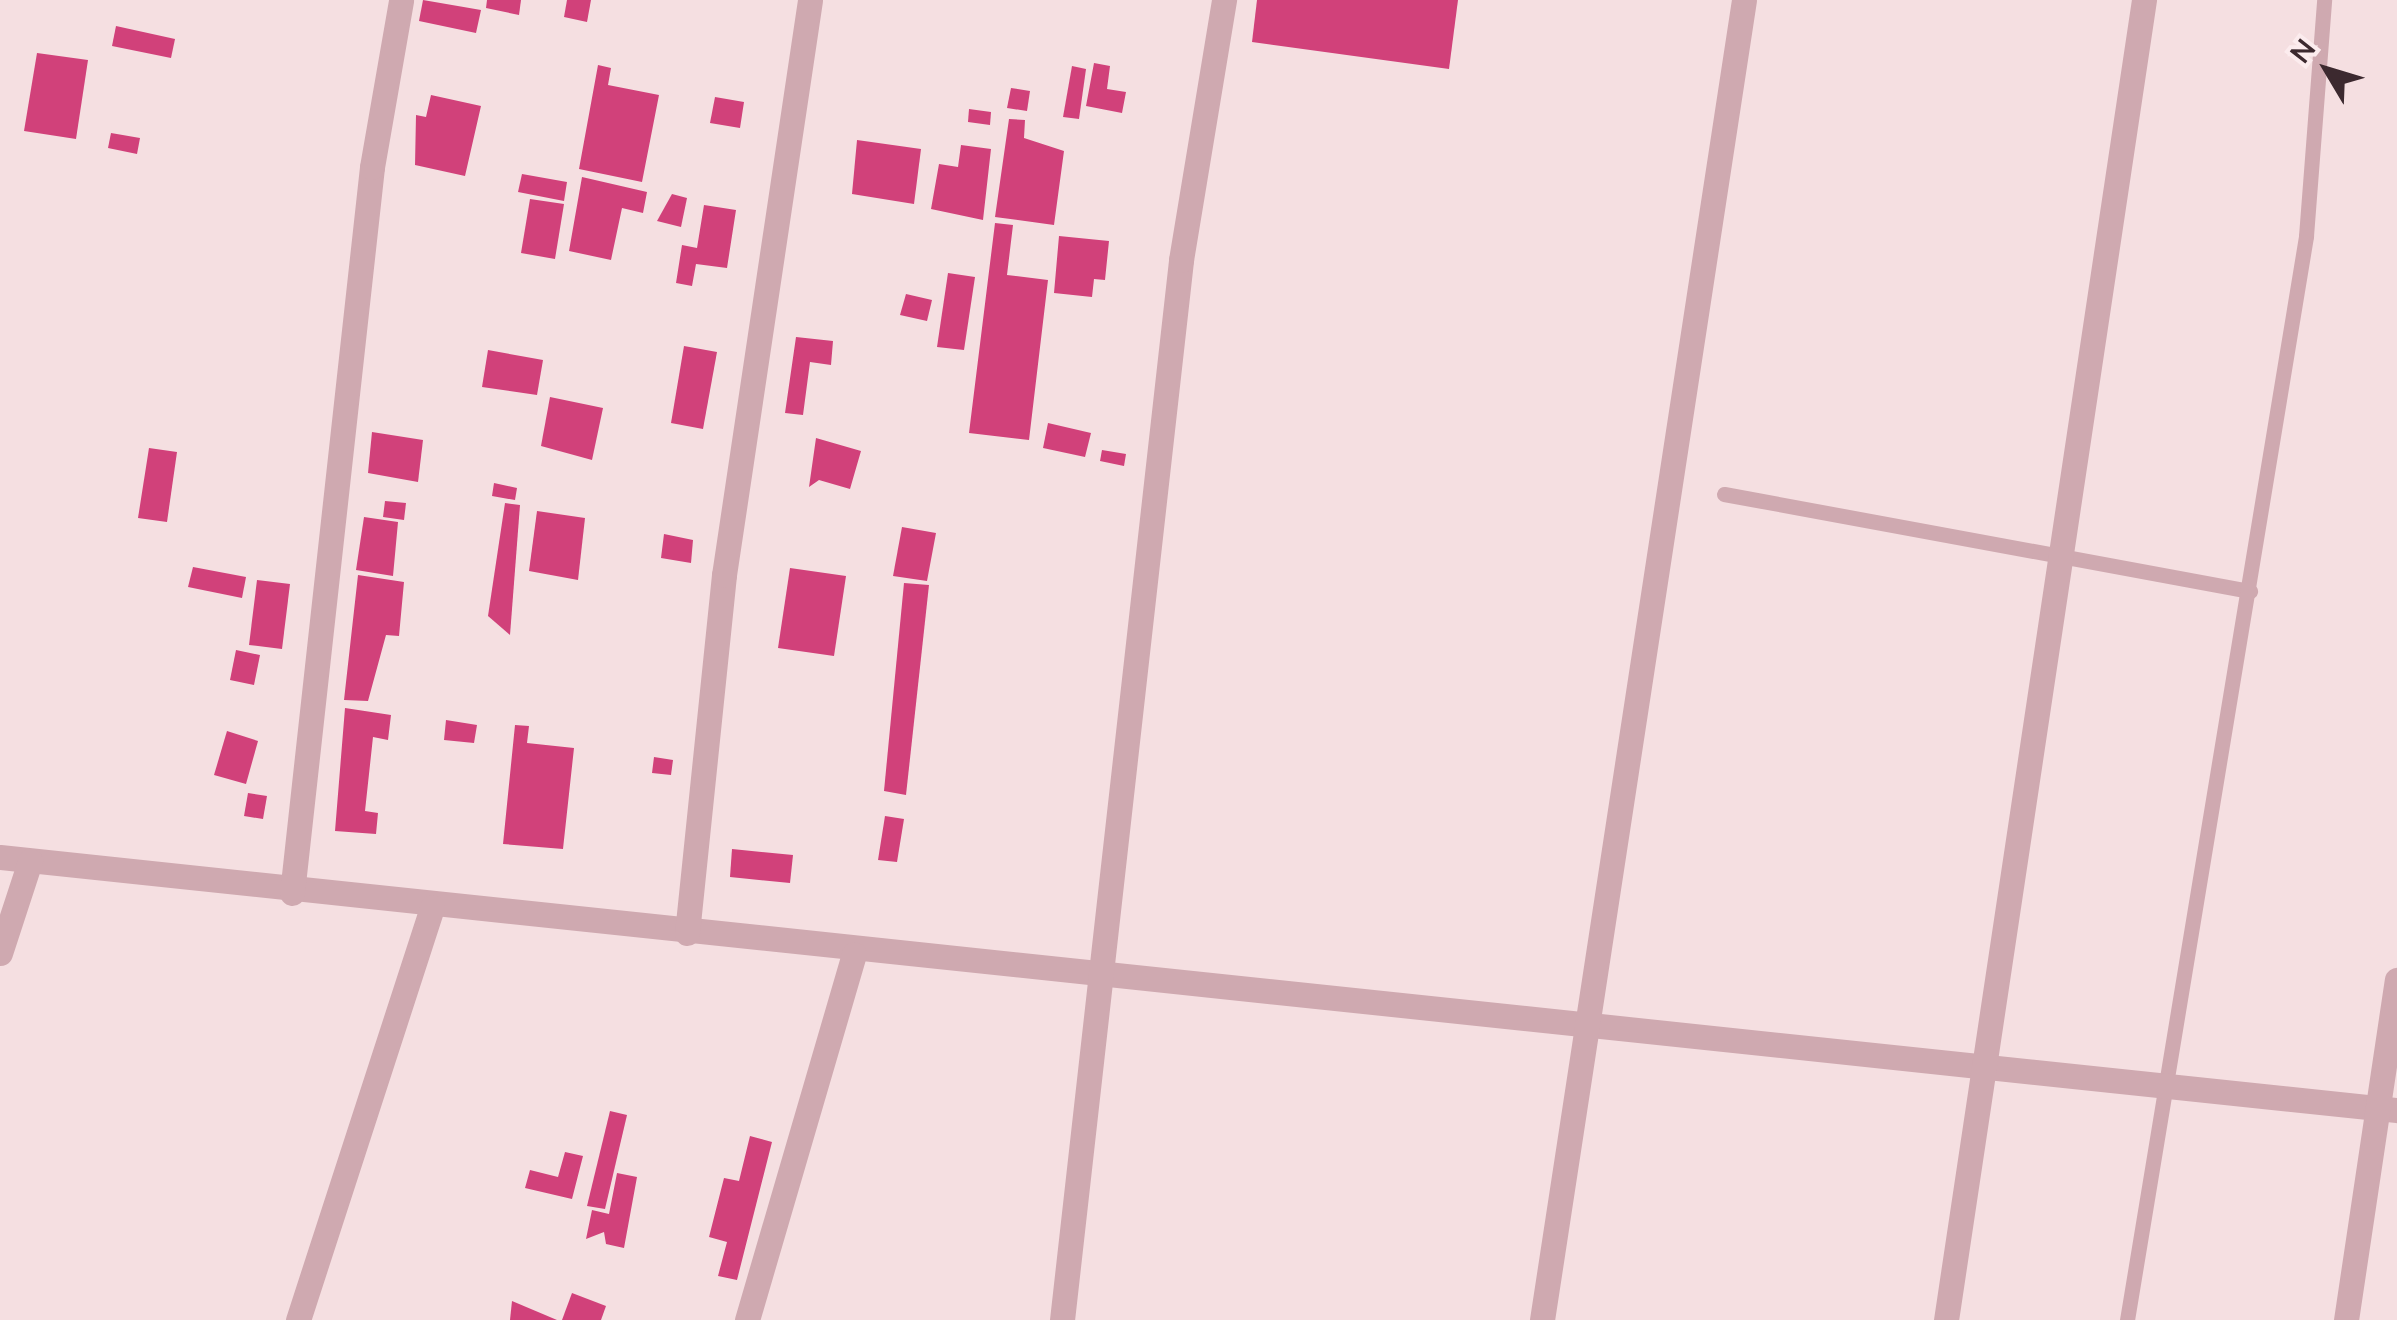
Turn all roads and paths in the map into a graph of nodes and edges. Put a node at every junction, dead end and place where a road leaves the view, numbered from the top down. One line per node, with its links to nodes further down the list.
1 (401, 0): 12 (street)
2 (810, 0): 14 (street)
3 (1224, 0): 17 (street)
4 (1744, 0): 19 (street)
5 (2144, 0): 8 (street)
6 (2324, 0): 9 (lane)
7 (1724, 494): 8 (lane)
8 (2062, 552): 9 (lane); 20 (street)
9 (2250, 591): 21 (lane)
10 (0, 857): 11 (street)
11 (30, 861): 12 (street); 15 (street)
12 (292, 892): 13 (street)
13 (432, 907): 14 (street); 23 (street)
14 (688, 933): 16 (street)
15 (0, 953)
16 (854, 954): 17 (street); 24 (street)
17 (1102, 976): 19 (street); 25 (street)
18 (2397, 980): 22 (street)
19 (1589, 1026): 20 (street); 26 (street)
20 (1985, 1068): 21 (street); 27 (street)
21 (2165, 1083): 22 (street); 28 (lane)
22 (2388, 1109): 29 (street)
23 (298, 1320)
24 (747, 1320)
25 (1062, 1320)
26 (1542, 1320)
27 (1946, 1320)
28 (2127, 1320)
29 (2346, 1320)

